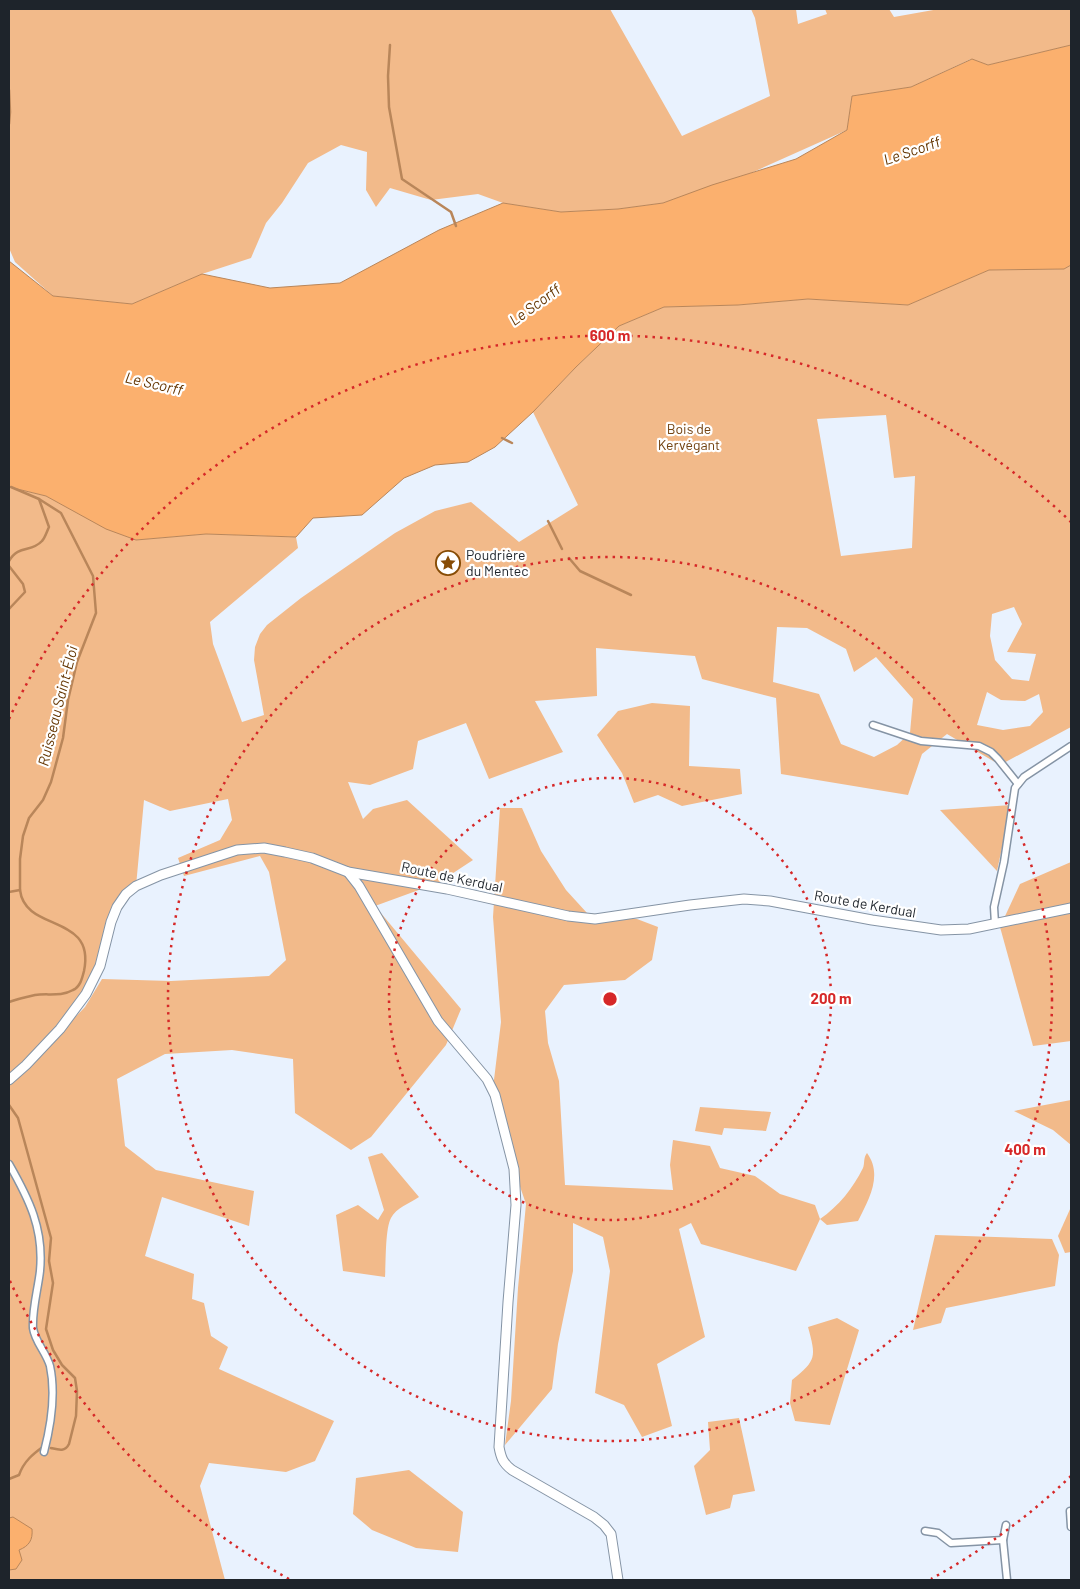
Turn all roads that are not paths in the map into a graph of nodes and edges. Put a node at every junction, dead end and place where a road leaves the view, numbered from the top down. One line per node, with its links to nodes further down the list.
1 (874, 725): 3 (street)
2 (1071, 746): 3 (street)
3 (1018, 784): 6 (street)
4 (348, 872): 6 (street, Route de Kerdual); 7 (street, Route de Kerdual); 15 (street)
5 (1071, 908): 6 (street, Route de Kerdual)
6 (994, 924)
7 (9, 1080)
8 (9, 1164): 9 (street)
9 (44, 1452)
10 (1070, 1511): 12 (street)
11 (1006, 1525): 14 (street)
12 (1071, 1527)
13 (925, 1531): 14 (street)
14 (1003, 1540): 16 (street)
15 (618, 1580)
16 (1007, 1580)

